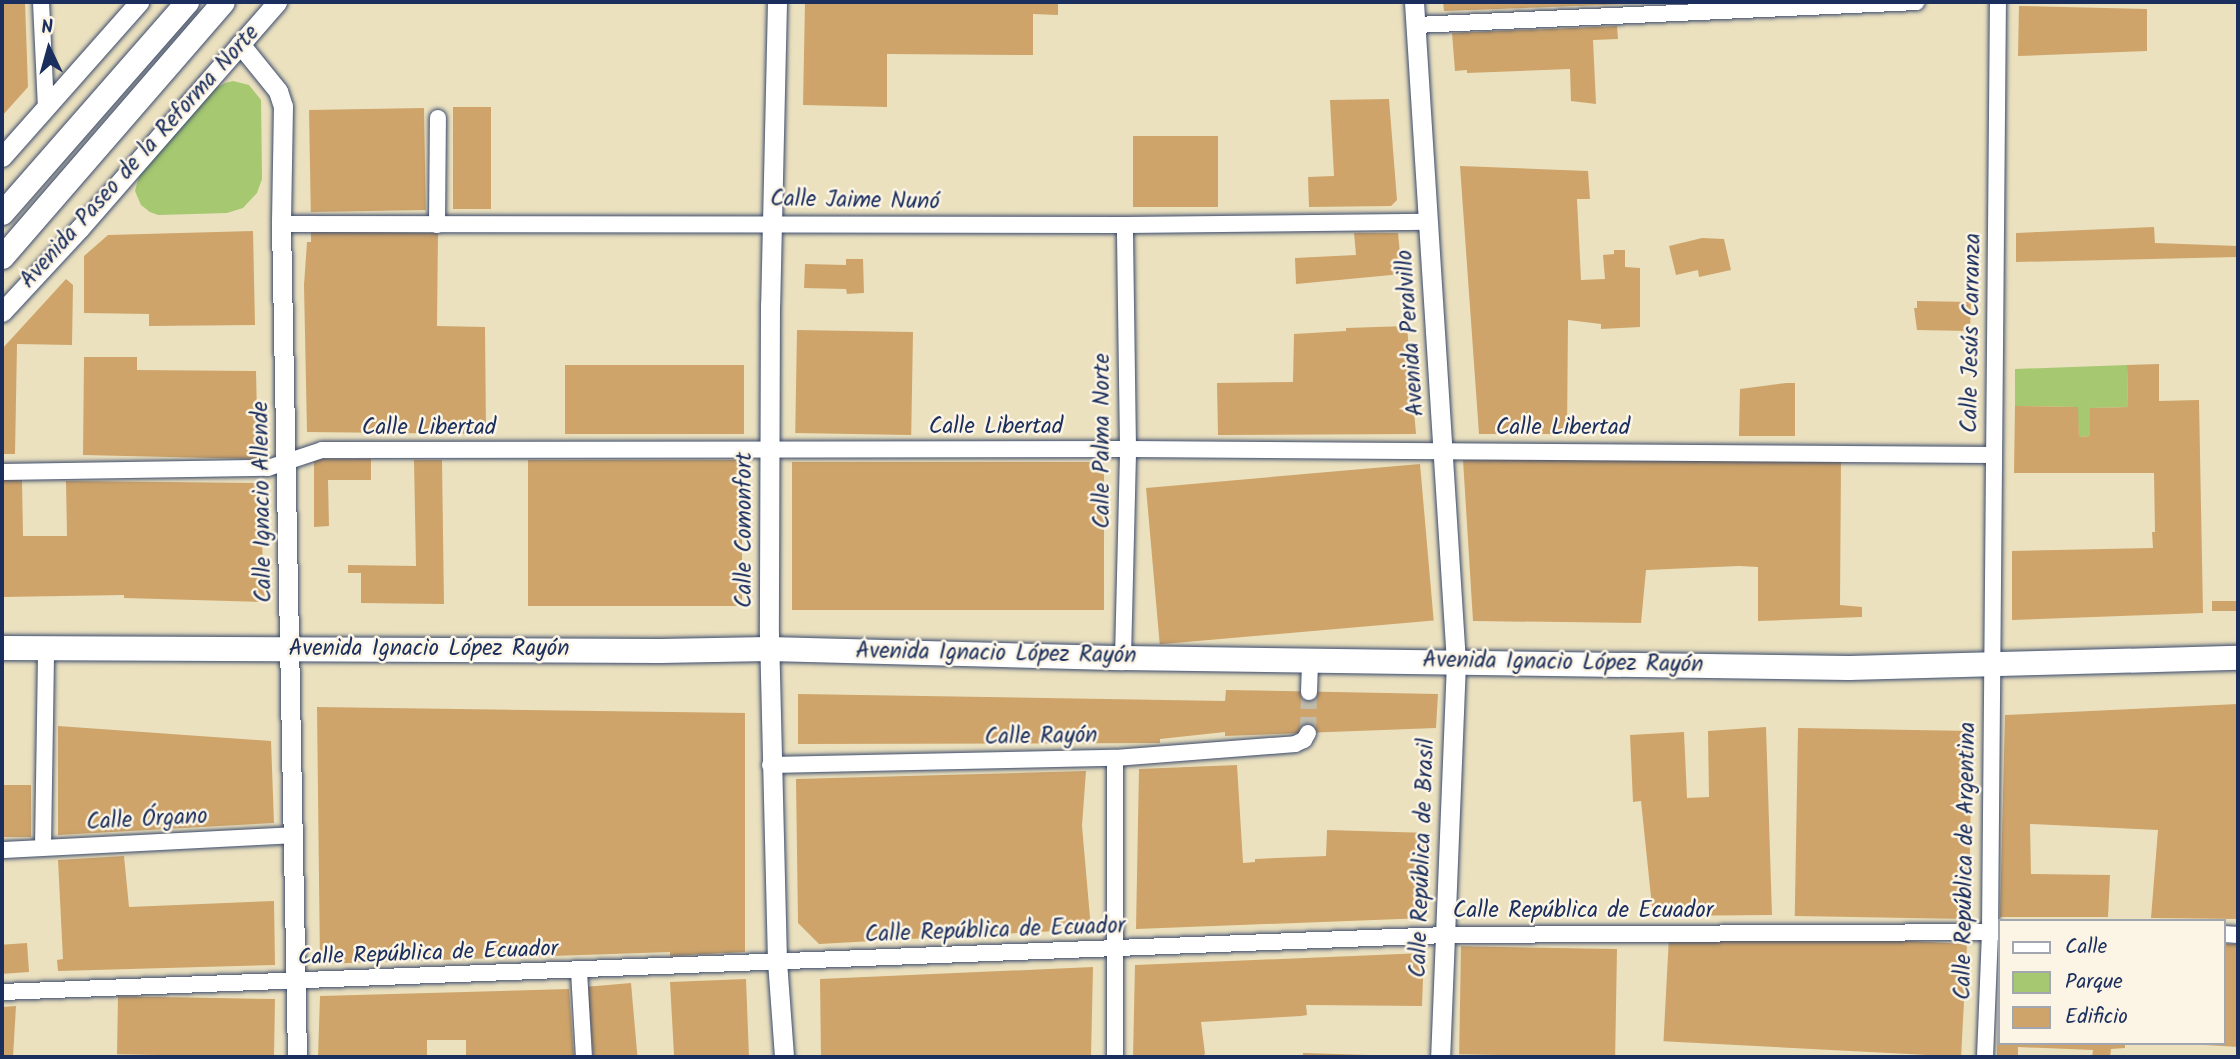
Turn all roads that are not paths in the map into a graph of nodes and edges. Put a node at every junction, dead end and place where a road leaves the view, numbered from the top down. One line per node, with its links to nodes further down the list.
1 (41, 2): 12 (street)
2 (139, 2): 12 (street)
3 (187, 2): 15 (main road)
4 (223, 2): 21 (main road, Avenida Paseo de la Reforma Norte)
5 (277, 2): 11 (street, Avenida Paseo de la Reforma Norte)
6 (778, 2): 16 (street, Calle Comonfort)
7 (1414, 2): 10 (street, Avenida Peralvillo)
8 (1916, 2): 10 (street)
9 (1997, 2): 26 (street, Calle Jesús Carranza)
10 (1416, 25): 17 (street, Avenida Peralvillo)
11 (240, 44): 18 (street, Calle Ignacio Allende); 22 (street, Avenida Paseo de la Reforma Norte)
12 (46, 107): 14 (street)
13 (438, 118): 19 (street)
14 (2, 157)
15 (2, 213)
16 (771, 222): 19 (street, Calle Jaime Nunó); 20 (street, Calle Jaime Nunó); 24 (street, Calle Comonfort)
17 (1428, 222): 20 (street, Calle Jaime Nunó); 25 (street, Avenida Peralvillo)
18 (281, 224): 19 (street, Calle Jaime Nunó); 27 (street, Calle Ignacio Allende)
19 (437, 225)
20 (1125, 225): 23 (street, Calle Palma Norte)
21 (2, 257)
22 (2, 312)
23 (1128, 449): 24 (street, Calle Libertad); 25 (street, Calle Libertad); 33 (street, Calle Palma Norte)
24 (769, 451): 27 (street, Calle Libertad); 32 (street, Calle Comonfort)
25 (1443, 452): 26 (street, Calle Libertad); 36 (street, Avenida Peralvillo)
26 (1993, 455): 37 (street, Calle Jesús Carranza)
27 (287, 463): 28 (street, Calle Libertad); 31 (street, Calle Ignacio Allende)
28 (2, 472)
29 (2, 648): 30 (main road, Avenida Ignacio López Rayón)
30 (46, 648): 31 (main road, Avenida Ignacio López Rayón); 43 (street)
31 (291, 648): 32 (main road, Avenida Ignacio López Rayón); 42 (street, Calle Ignacio Allende)
32 (769, 649): 33 (main road, Avenida Ignacio López Rayón); 41 (street, Calle Comonfort)
33 (1123, 658): 35 (main road, Avenida Ignacio López Rayón)
34 (2238, 658): 37 (main road, Avenida Ignacio López Rayón)
35 (1310, 661): 36 (main road, Avenida Ignacio López Rayón); 38 (street)
36 (1456, 662): 37 (main road, Avenida Ignacio López Rayón); 46 (street, Calle República de Brasil)
37 (1991, 666): 45 (street, Calle República de Argentina)
38 (1309, 692)
39 (1308, 733): 40 (street, Calle Rayón)
40 (1115, 758): 41 (street, Calle Rayón); 47 (street)
41 (770, 765): 48 (street, Calle Comonfort)
42 (294, 835): 43 (street, Calle Órgano); 50 (street, Calle Ignacio Allende)
43 (43, 847): 44 (street, Calle Órgano)
44 (2, 850)
45 (1995, 932): 46 (street, Calle República de Ecuador); 57 (street, Calle República de Argentina)
46 (1445, 935): 47 (street, Calle República de Ecuador); 56 (street, Calle República de Brasil)
47 (1114, 950): 48 (street, Calle República de Ecuador); 55 (street)
48 (777, 961): 49 (street, Calle República de Ecuador); 54 (street, Calle Comonfort)
49 (579, 971): 50 (street, Calle República de Ecuador); 53 (street)
50 (297, 981): 51 (street, Calle República de Ecuador); 52 (street, Calle Ignacio Allende)
51 (2, 992)
52 (297, 1057)
53 (584, 1057)
54 (783, 1057)
55 (1115, 1057)
56 (1440, 1057)
57 (1985, 1057)

